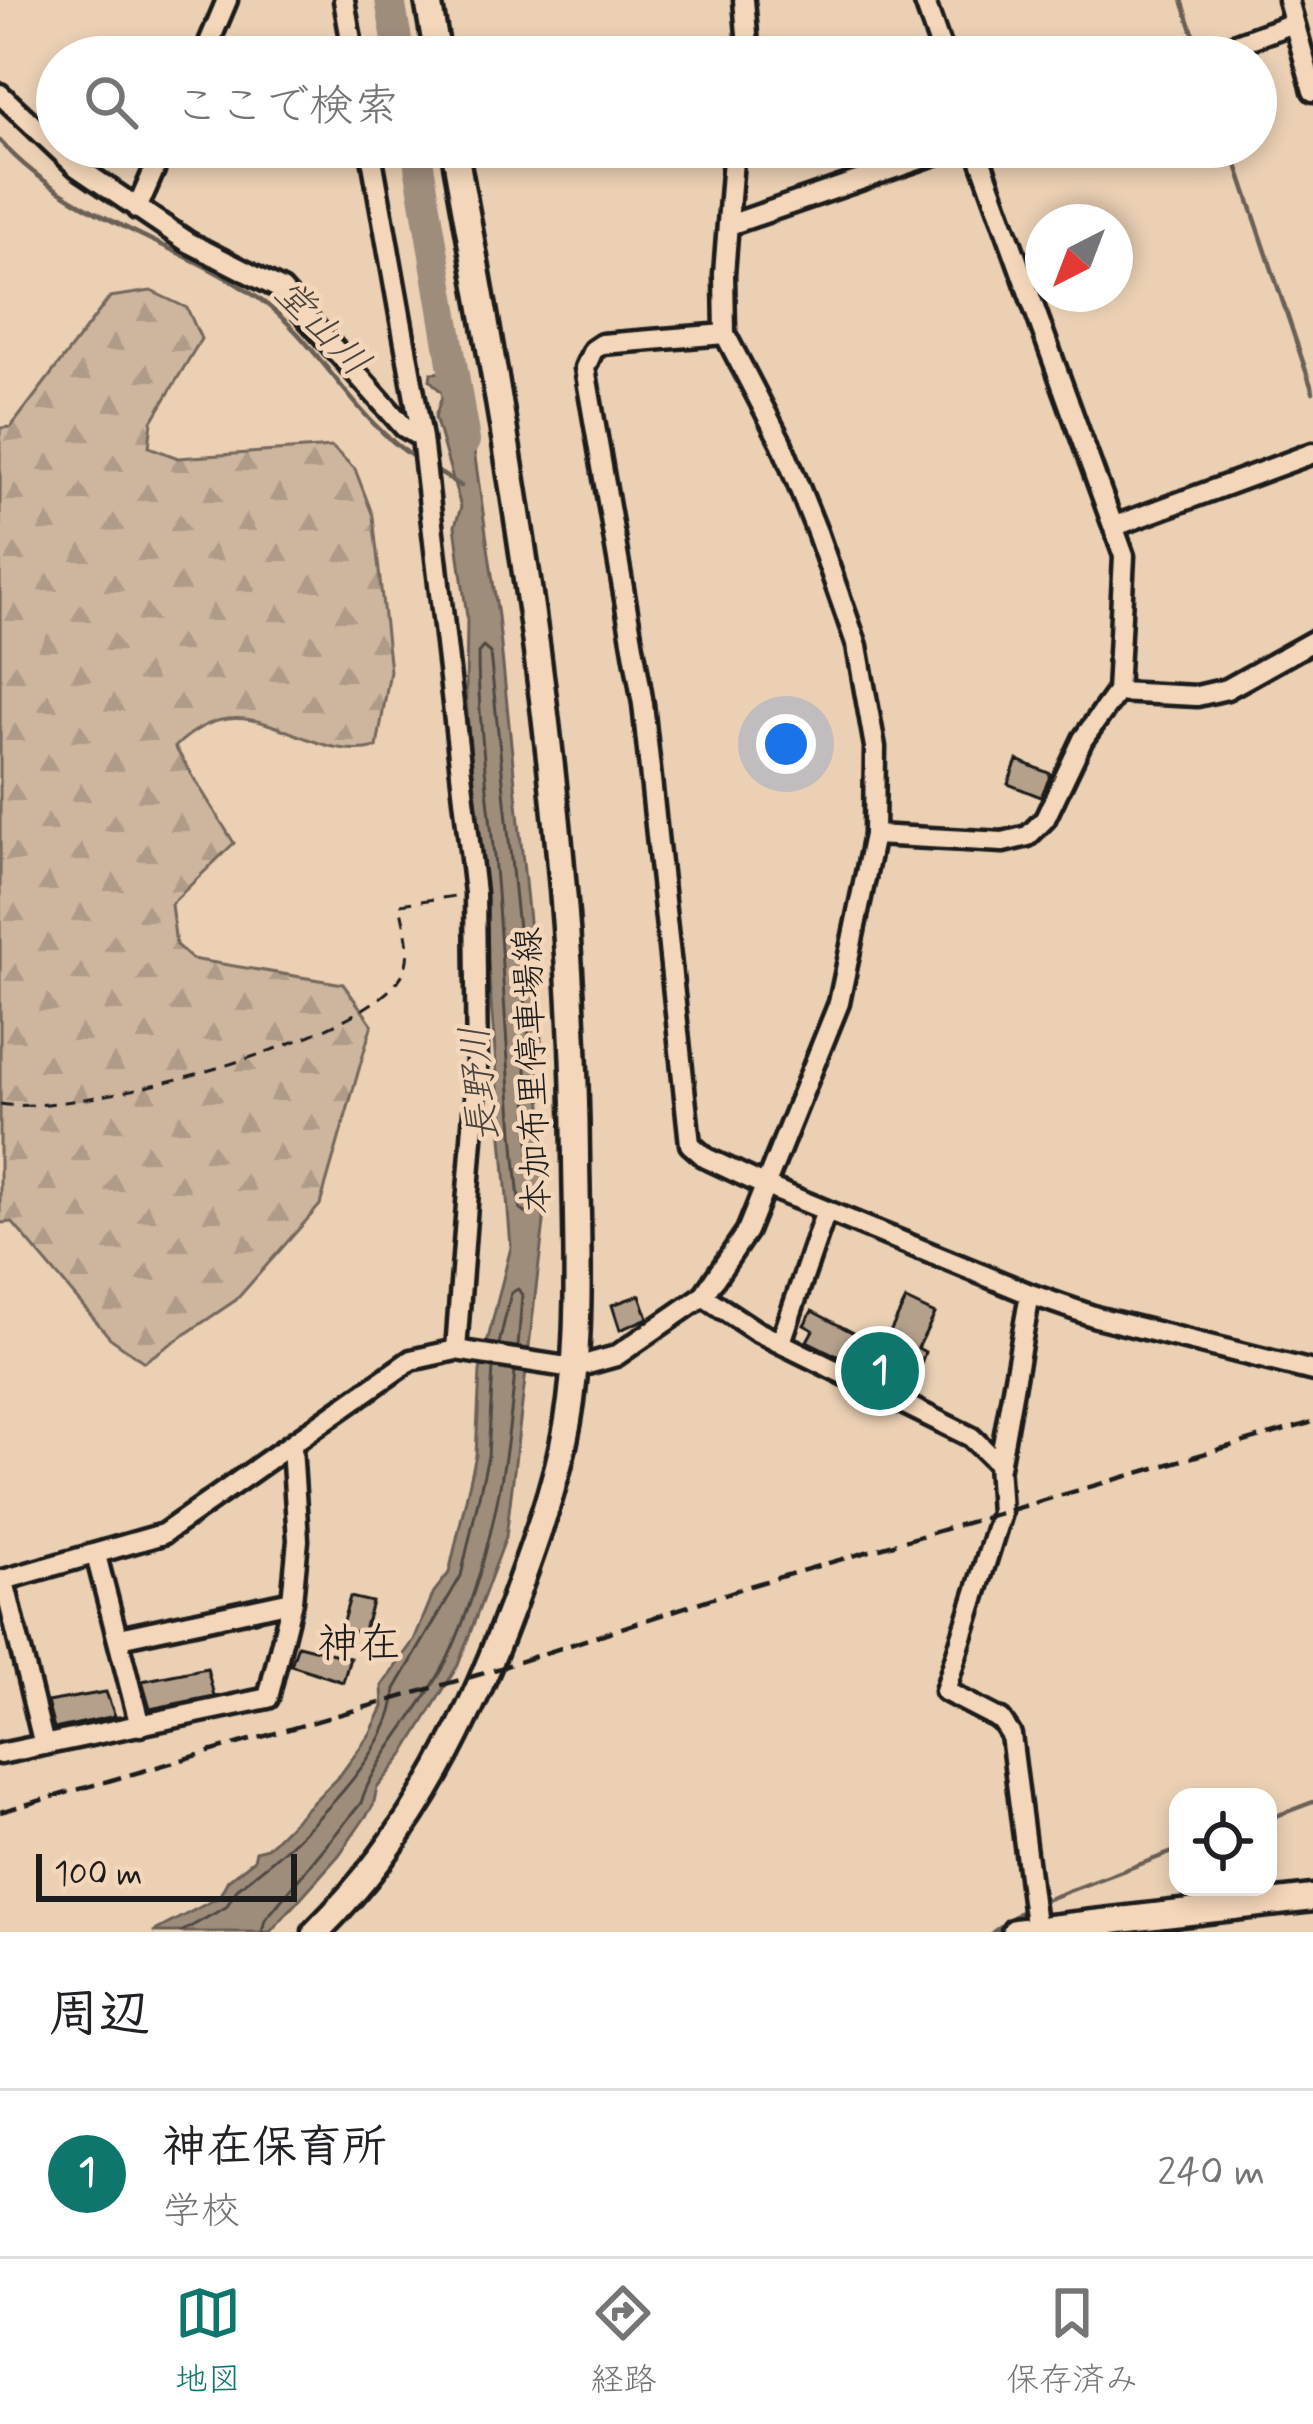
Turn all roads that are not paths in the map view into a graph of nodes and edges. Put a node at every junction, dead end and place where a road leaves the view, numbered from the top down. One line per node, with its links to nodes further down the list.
1 (227, 0): 8 (street)
2 (344, 0): 9 (street)
3 (428, 0): 10 (main road)
4 (743, 0): 11 (street)
5 (924, 0): 12 (street)
6 (1288, 0): 7 (street)
7 (1291, 24): 13 (street); 14 (street)
8 (212, 36)
9 (350, 36)
10 (434, 36)
11 (751, 36)
12 (937, 36)
13 (1258, 36)
14 (1313, 91)
15 (0, 94): 16 (street)
16 (36, 132)
17 (81, 168): 24 (street)
18 (155, 168): 24 (street)
19 (374, 168): 27 (street)
20 (458, 168): 39 (main road, 本加布里停車場線)
21 (733, 168): 25 (street)
22 (895, 168): 25 (street)
23 (984, 168): 29 (street)
24 (137, 209): 27 (street)
25 (732, 224): 26 (street)
26 (725, 334): 32 (street); 33 (street)
27 (422, 438): 38 (street)
28 (1313, 453): 29 (street)
29 (1114, 526): 31 (street)
30 (1313, 641): 31 (street)
31 (1117, 692): 32 (street)
32 (874, 835): 33 (street)
33 (766, 1186): 34 (street); 36 (street)
34 (826, 1211): 35 (street); 37 (street)
35 (1030, 1294): 40 (street); 42 (street)
36 (703, 1296): 37 (street); 39 (street)
37 (781, 1342): 42 (street)
38 (456, 1350): 39 (street); 41 (street)
39 (573, 1368): 52 (main road, 本加布里停車場線)
40 (1313, 1371)
41 (292, 1448): 43 (street); 45 (street)
42 (998, 1469): 51 (street)
43 (96, 1555): 44 (street); 46 (street)
44 (2, 1581): 48 (street)
45 (292, 1601): 46 (street); 47 (street)
46 (119, 1638): 47 (street)
47 (140, 1726): 48 (street)
48 (44, 1745): 49 (street)
49 (0, 1754)
50 (1313, 1898): 51 (main road)
51 (1030, 1920)
52 (316, 1932)

